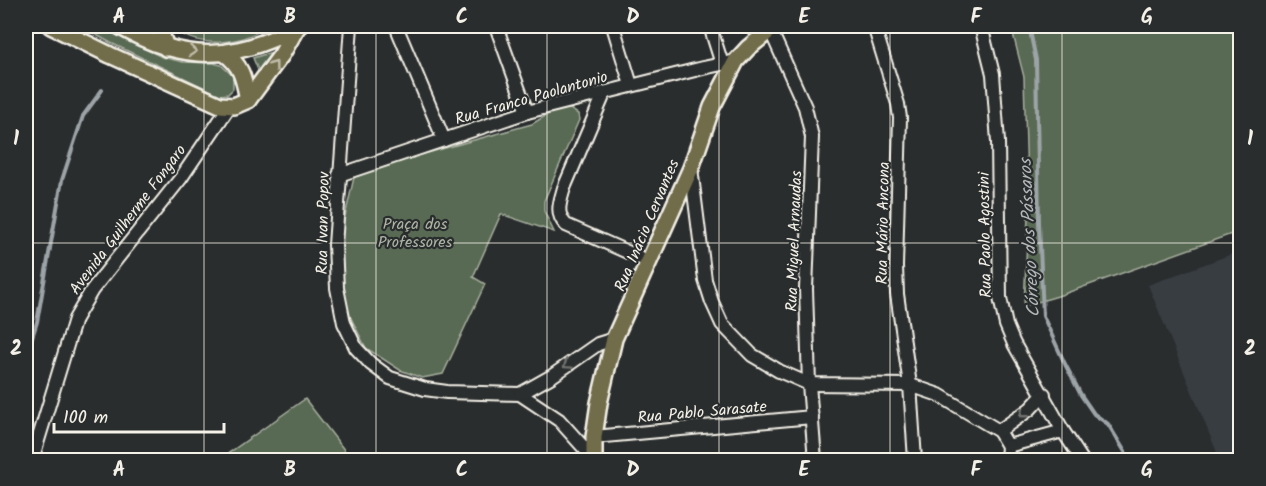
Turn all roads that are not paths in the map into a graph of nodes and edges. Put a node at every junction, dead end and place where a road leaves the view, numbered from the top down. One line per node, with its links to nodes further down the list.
1 (51, 26): 19 (main road)
2 (119, 26): 13 (main road)
3 (159, 26): 13 (main road)
4 (298, 26): 14 (main road); 18 (main road, one-way to 4)
5 (351, 26): 23 (street, Rua Ivan Popov)
6 (396, 26): 21 (street)
7 (496, 26): 20 (street)
8 (613, 26): 16 (street)
9 (710, 26): 15 (street)
10 (874, 26): 27 (street, Rua Mário Ancona)
11 (981, 26): 29 (street, Rua Paolo Agostini)
12 (773, 27): 15 (main road, Rua Inácio Cervantes); 26 (street, Rua Miguel Arnaudas)
13 (166, 48): 14 (main road, one-way to 14)
14 (224, 53): 18 (main road)
15 (729, 63): 16 (street, Rua Franco Paolantonio); 22 (main road, Rua Inácio Cervantes)
16 (631, 86): 17 (street, Rua Franco Paolantonio)
17 (604, 94): 20 (street, Rua Franco Paolantonio); 24 (street)
18 (248, 100): 19 (main road)
19 (229, 107): 35 (street, Avenida Guilherme Fongaro)
20 (527, 112): 21 (street, Rua Franco Paolantonio)
21 (444, 140): 23 (street, Rua Franco Paolantonio)
22 (691, 168): 24 (main road, Rua Inácio Cervantes); 26 (street)
23 (339, 175): 28 (street, Rua Ivan Popov)
24 (650, 262): 25 (main road, Rua Inácio Cervantes)
25 (614, 339): 28 (street, one-way to 28); 33 (main road, Rua Inácio Cervantes)
26 (808, 384): 27 (street); 30 (street, Rua Miguel Arnaudas)
27 (910, 385): 31 (street); 38 (street, Rua Mário Ancona)
28 (520, 394): 36 (street)
29 (1044, 394): 31 (street, one-way to 31); 32 (street, Rua Paolo Agostini)
30 (812, 417): 33 (street, Rua Pablo Sarasate); 37 (street, Rua Miguel Arnaudas)
31 (999, 431): 34 (street)
32 (1063, 431): 34 (street); 40 (street, Rua Paolo Agostini)
33 (594, 437): 36 (main road, Rua Inácio Cervantes)
34 (1008, 446): 39 (street)
35 (32, 460)
36 (594, 460)
37 (815, 460)
38 (915, 460)
39 (1007, 460)
40 (1083, 460)

